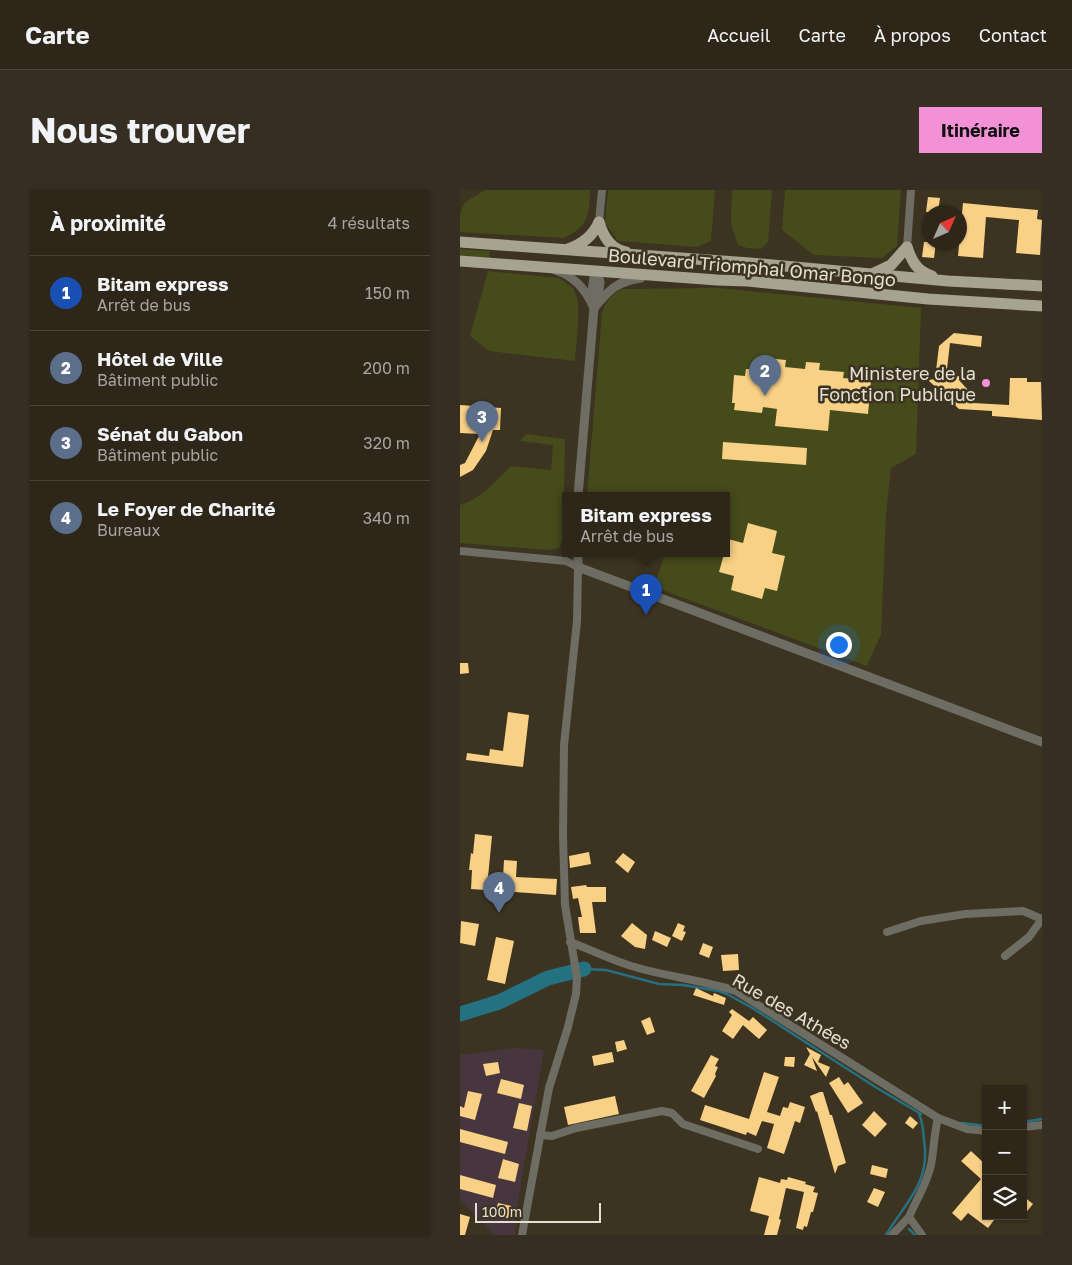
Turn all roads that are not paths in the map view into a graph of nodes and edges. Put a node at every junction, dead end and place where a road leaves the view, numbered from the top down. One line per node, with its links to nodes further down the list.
1 (602, 190): 3 (street)
2 (911, 190): 6 (street)
3 (599, 222): 7 (main road); 8 (main road)
4 (460, 242): 5 (main road, Boulevard Triomphal Omar Bongo)
5 (487, 244): 7 (main road, Boulevard Triomphal Omar Bongo); 13 (main road)
6 (907, 248): 14 (main road); 17 (main road)
7 (564, 251): 8 (main road, Boulevard Triomphal Omar Bongo)
8 (636, 256): 10 (main road, Boulevard Triomphal Omar Bongo)
9 (460, 261): 12 (main road, Boulevard Triomphal Omar Bongo)
10 (708, 261): 11 (main road, Boulevard Triomphal Omar Bongo); 13 (main road)
11 (750, 263): 14 (main road, Boulevard Triomphal Omar Bongo); 16 (main road)
12 (550, 269): 13 (main road, Boulevard Triomphal Omar Bongo); 20 (street)
13 (597, 272): 15 (main road, Boulevard Triomphal Omar Bongo); 20 (street)
14 (870, 274): 17 (main road, Boulevard Triomphal Omar Bongo)
15 (651, 276): 16 (main road, Boulevard Triomphal Omar Bongo); 20 (street)
16 (748, 281): 19 (main road, Boulevard Triomphal Omar Bongo)
17 (948, 281): 18 (main road, Boulevard Triomphal Omar Bongo)
18 (1042, 286)
19 (1042, 306)
20 (594, 307): 21 (street)
21 (578, 492)
22 (460, 551): 24 (street)
23 (578, 557): 24 (street)
24 (578, 567): 25 (street); 28 (street)
25 (1042, 742)
26 (1042, 919): 27 (street); 29 (street)
27 (887, 932)
28 (570, 942): 30 (street, Rue des Athées); 34 (street)
29 (1005, 956)
30 (938, 1118): 33 (street, Rue des Athées); 36 (street)
31 (1042, 1125): 32 (street)
32 (1027, 1127)
33 (982, 1131)
34 (540, 1136): 35 (street); 37 (street)
35 (758, 1149)
36 (909, 1217): 38 (street); 39 (street)
37 (522, 1235)
38 (892, 1235)
39 (922, 1235)

